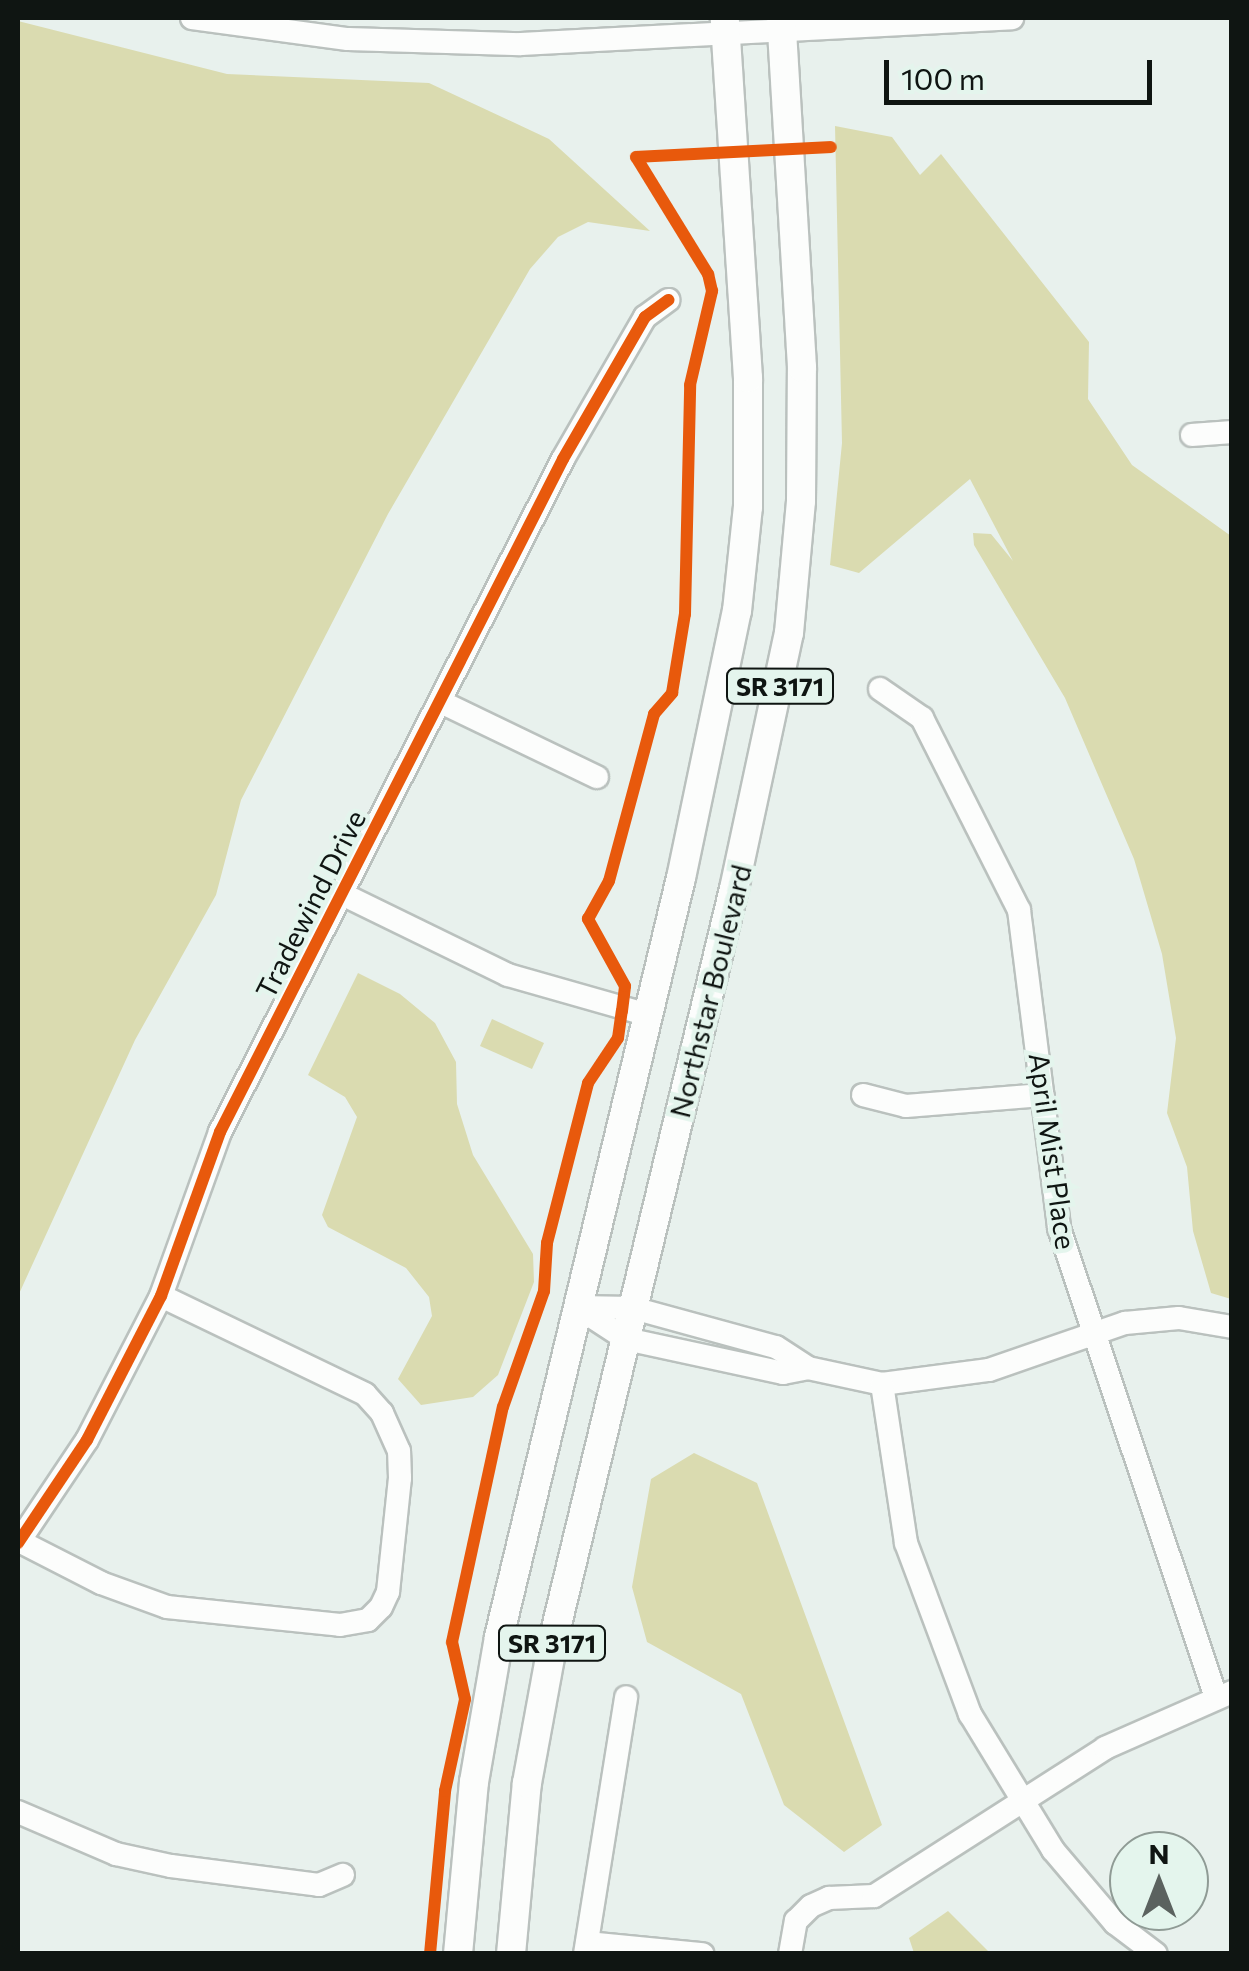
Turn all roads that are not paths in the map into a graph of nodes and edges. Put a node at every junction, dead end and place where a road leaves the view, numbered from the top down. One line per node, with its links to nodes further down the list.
1 (192, 18): 4 (street)
2 (1012, 18): 3 (street)
3 (782, 25): 4 (street); 17 (main road, Northstar Boulevard / SR 3171)
4 (725, 27): 12 (main road, Northstar Boulevard / SR 3171)
5 (668, 300): 9 (street, Tradewind Drive)
6 (1232, 432): 7 (street)
7 (1192, 435)
8 (880, 689): 13 (street, April Mist Place)
9 (441, 702): 10 (street); 11 (street, Tradewind Drive)
10 (596, 776)
11 (344, 895): 12 (street); 15 (street, Tradewind Drive)
12 (648, 1015): 16 (main road, Northstar Boulevard / SR 3171)
13 (1043, 1094): 14 (street); 19 (street, April Mist Place)
14 (863, 1095)
15 (162, 1296): 23 (street, Tradewind Drive); 23 (street)
16 (576, 1307): 17 (street); 20 (street); 30 (main road, Northstar Boulevard / SR 3171)
17 (633, 1308): 20 (main road, Northstar Boulevard / SR 3171); 21 (street)
18 (1232, 1327): 19 (street)
19 (1092, 1332): 22 (street); 24 (street, April Mist Place)
20 (626, 1339): 21 (street); 31 (main road, Northstar Boulevard / SR 3171)
21 (808, 1368): 22 (street)
22 (882, 1384): 26 (street)
23 (18, 1542)
24 (1224, 1694): 26 (street)
25 (626, 1697): 29 (street)
26 (1023, 1802): 33 (street); 34 (street)
27 (18, 1812): 28 (street)
28 (343, 1875)
29 (586, 1948): 32 (street)
30 (458, 1954)
31 (511, 1954)
32 (702, 1954)
33 (790, 1954)
34 (1156, 1954)

